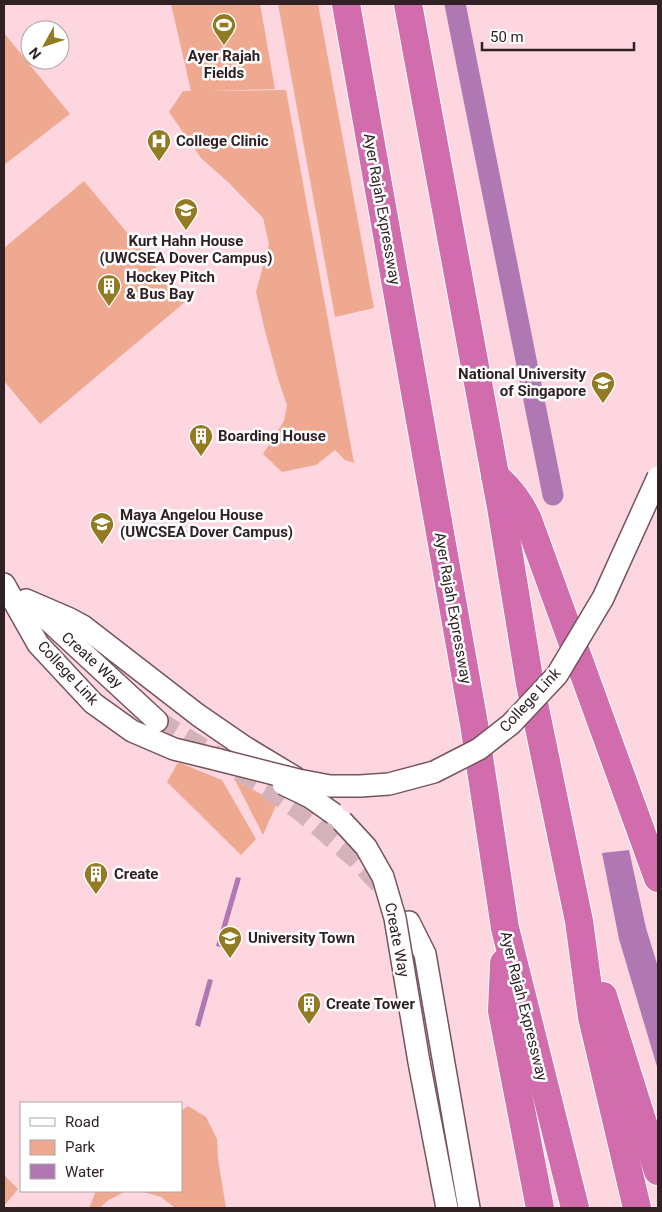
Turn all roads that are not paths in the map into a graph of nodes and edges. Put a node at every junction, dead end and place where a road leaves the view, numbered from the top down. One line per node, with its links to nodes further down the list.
1 (346, 4): 15 (highway, Ayer Rajah Expressway)
2 (408, 4): 3 (highway)
3 (495, 476): 12 (highway); 13 (highway)
4 (658, 477): 11 (street, College Link, bridge)
5 (4, 578): 7 (street, Create Way)
6 (4, 584): 10 (street, College Link)
7 (26, 600): 8 (street, Create Way); 9 (street, Create Way)
8 (120, 653): 11 (street, College Link)
9 (157, 721)
10 (220, 760): 11 (street, College Link, bridge); 17 (street, Create Way, bridge)
11 (298, 780)
12 (658, 878)
13 (579, 920): 16 (highway); 21 (highway)
14 (409, 922): 18 (street, Create Way)
15 (505, 928): 19 (highway); 20 (highway, Ayer Rajah Expressway)
16 (658, 1171)
17 (447, 1208)
18 (469, 1208)
19 (540, 1208)
20 (575, 1208)
21 (637, 1208)

